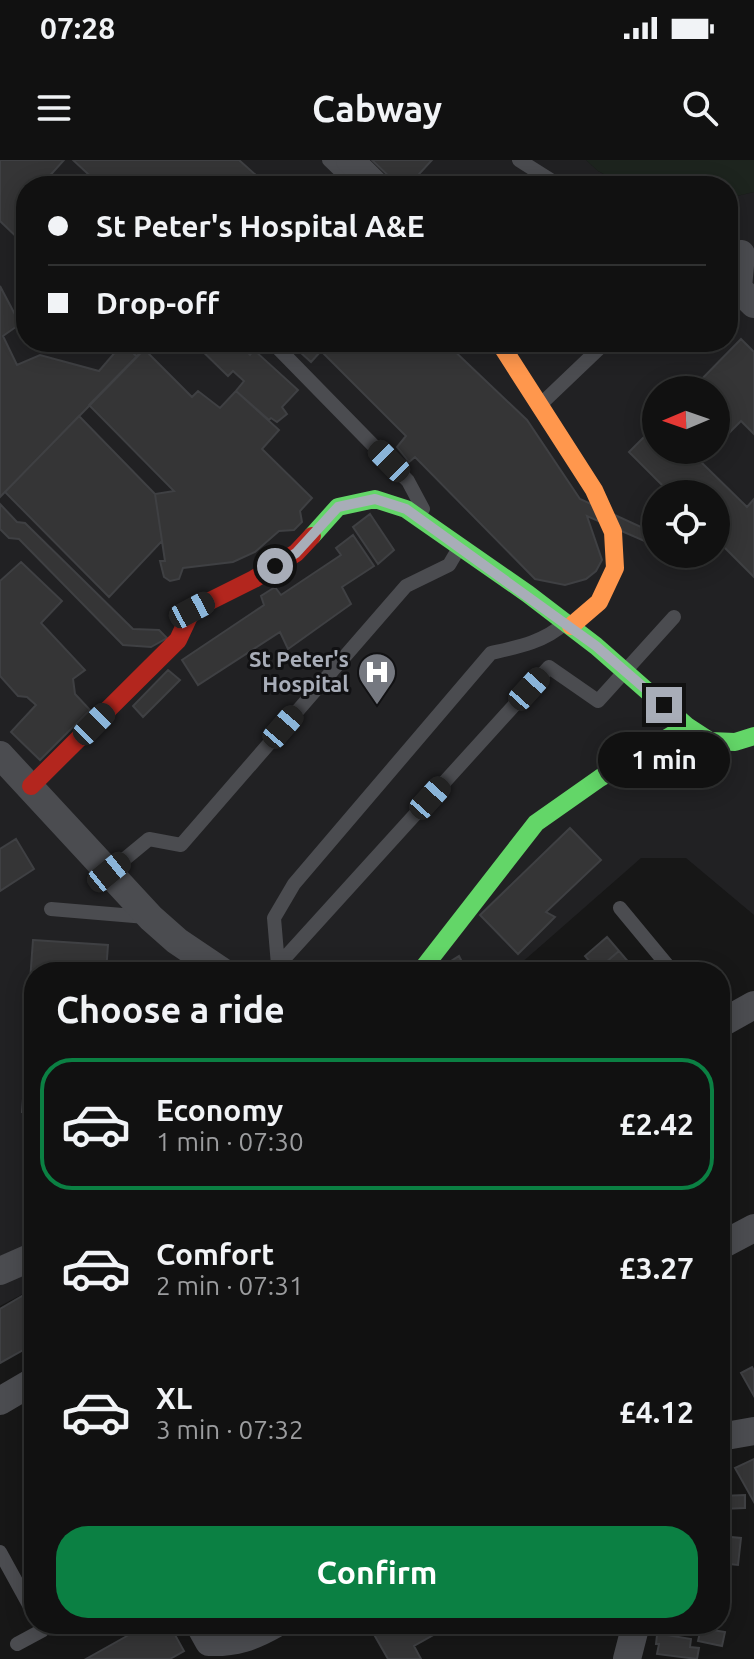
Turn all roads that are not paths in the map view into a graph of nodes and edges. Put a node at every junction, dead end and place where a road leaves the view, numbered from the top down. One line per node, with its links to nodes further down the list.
1 (329, 160): 5 (lane)
2 (350, 160): 6 (street)
3 (519, 160): 4 (lane)
4 (540, 173): 7 (lane); 8 (lane)
5 (346, 176)
6 (365, 176)
7 (543, 176)
8 (545, 176)
9 (741, 252): 10 (street)
10 (746, 296)
11 (282, 352): 15 (lane)
12 (505, 352): 14 (street)
13 (596, 352): 14 (lane)
14 (539, 406): 18 (street)
15 (433, 527): 16 (street); 23 (street)
16 (460, 547): 18 (street); 24 (lane)
17 (674, 617): 19 (lane)
18 (568, 624): 19 (street); 29 (lane)
19 (625, 671): 20 (street); 30 (lane)
20 (687, 726): 21 (street); 31 (street)
21 (754, 736)
22 (0, 755): 23 (street)
23 (31, 786): 24 (street)
24 (109, 872): 27 (street)
25 (620, 908): 32 (lane)
26 (51, 909): 27 (lane)
27 (151, 918): 28 (street)
28 (208, 962)
29 (275, 962)
30 (280, 962)
31 (428, 962)
32 (665, 962)
33 (754, 1005): 34 (street)
34 (730, 1018)
35 (754, 1228): 36 (street)
36 (730, 1241)
37 (24, 1260): 38 (street)
38 (0, 1271)
39 (24, 1387): 40 (street)
40 (0, 1401)
41 (754, 1431): 42 (street)
42 (730, 1435)
43 (0, 1552): 44 (lane)
44 (24, 1596)
45 (33, 1634): 49 (lane)
46 (205, 1634): 47 (street)
47 (258, 1634)
48 (633, 1634): 50 (street)
49 (17, 1644)
50 (627, 1659)

